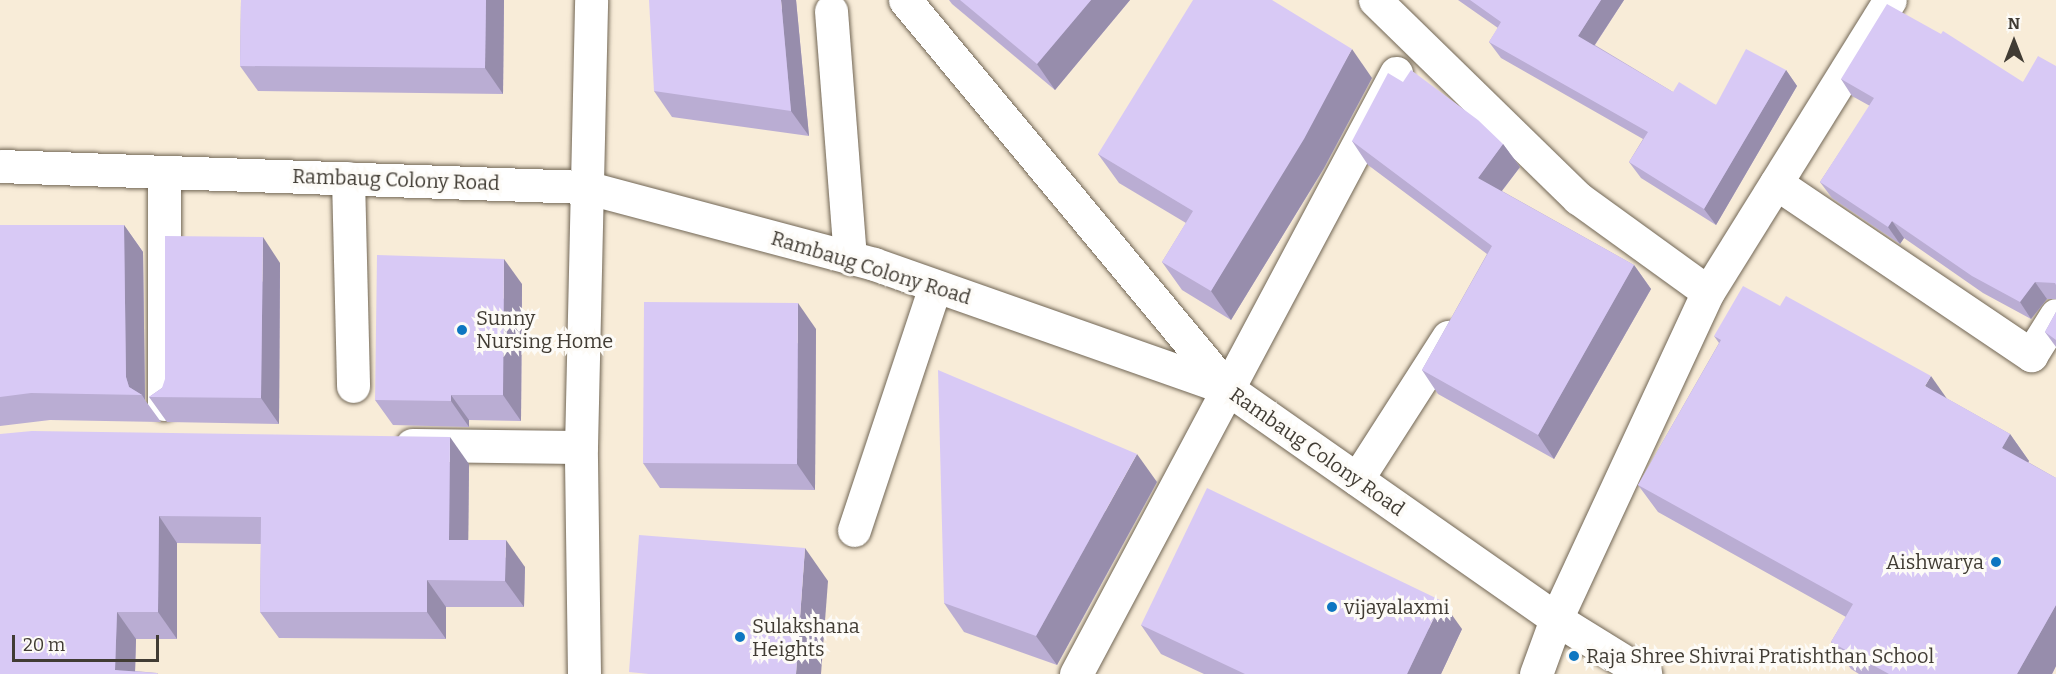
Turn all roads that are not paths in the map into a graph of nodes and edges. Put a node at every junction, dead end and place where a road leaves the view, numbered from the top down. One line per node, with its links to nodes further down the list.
1 (591, 0): 11 (street)
2 (906, 0): 18 (street)
3 (1375, 0): 14 (street)
4 (1890, 0): 10 (street)
5 (831, 11): 12 (street)
6 (1395, 74): 18 (street)
7 (0, 166): 8 (street, Rambaug Colony Road)
8 (164, 172): 9 (street, Rambaug Colony Road); 19 (street)
9 (348, 178): 11 (street, Rambaug Colony Road); 17 (street)
10 (1776, 183): 14 (street); 15 (street)
11 (585, 187): 12 (street, Rambaug Colony Road); 21 (street)
12 (850, 258): 13 (street, Rambaug Colony Road)
13 (935, 286): 18 (street, Rambaug Colony Road); 23 (street)
14 (1708, 292): 24 (street)
15 (2056, 315)
16 (1449, 335): 22 (street)
17 (353, 386)
18 (1228, 389): 22 (street, Rambaug Colony Road); 26 (street)
19 (164, 404)
20 (380, 444): 21 (street)
21 (580, 447): 25 (street)
22 (1357, 479): 24 (street, Rambaug Colony Road)
23 (854, 530)
24 (1556, 619): 27 (street); 28 (street, Rambaug Colony Road)
25 (584, 674)
26 (1076, 674)
27 (1536, 674)
28 (1645, 674)

